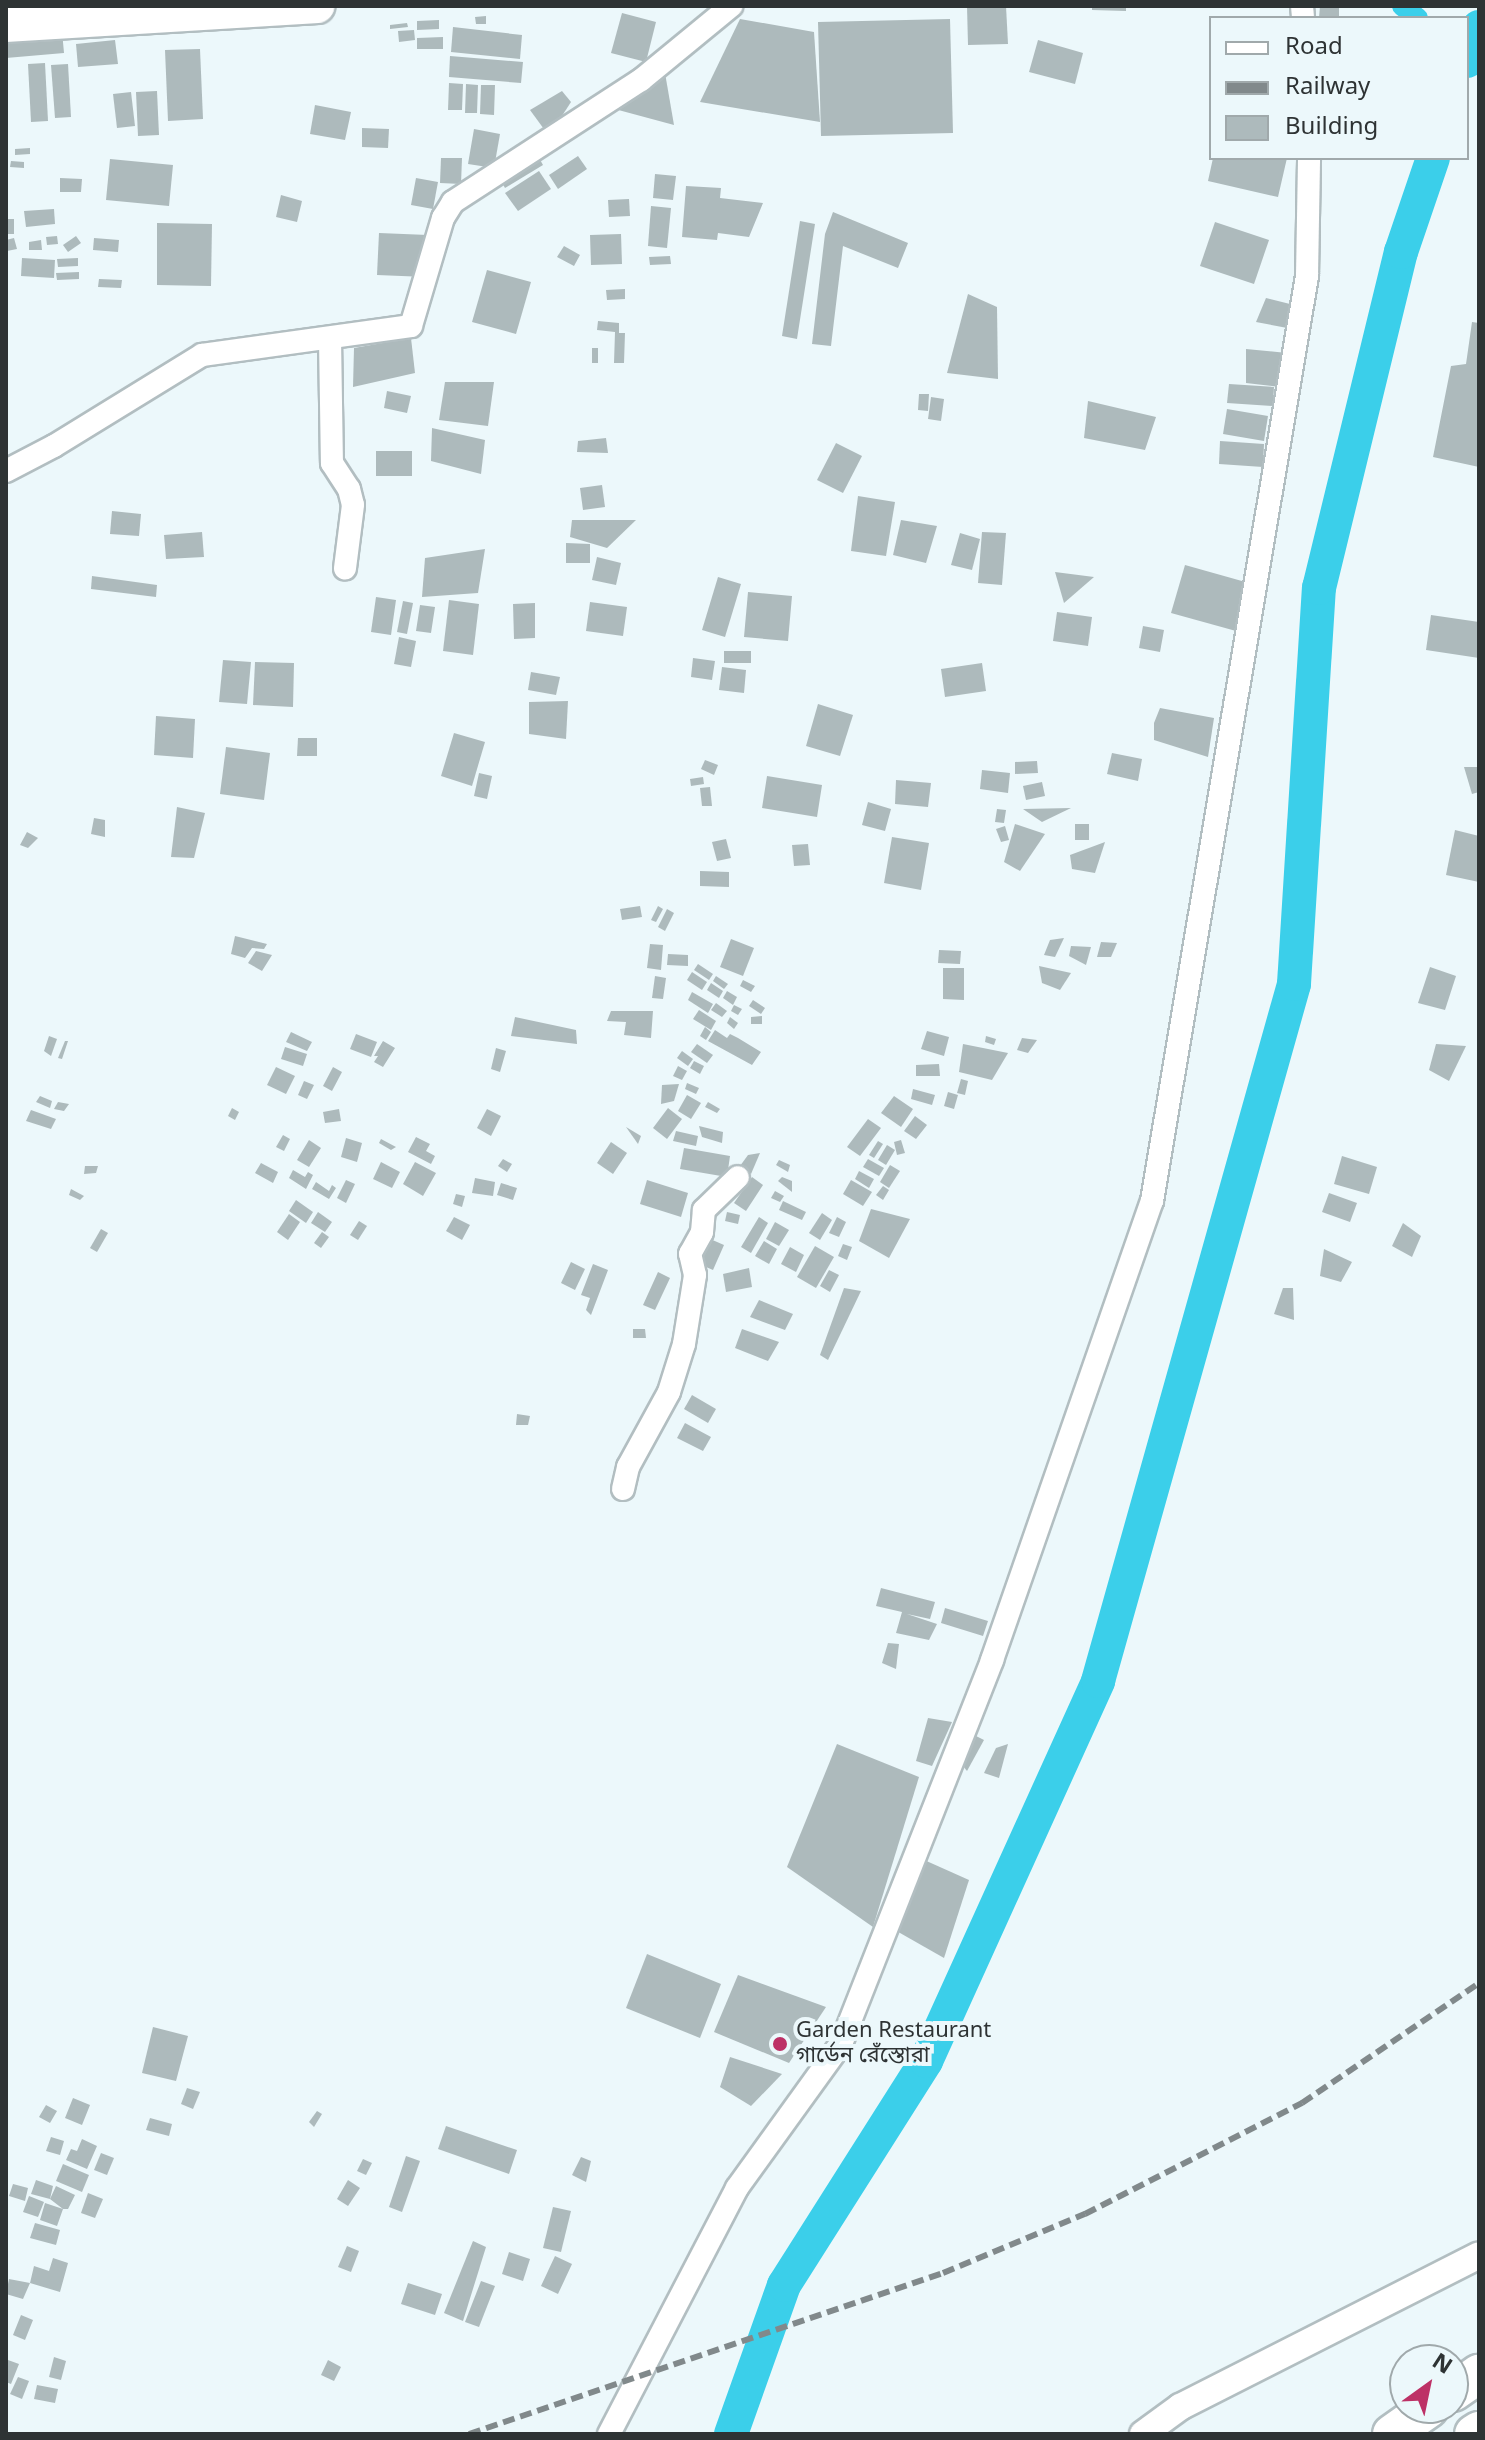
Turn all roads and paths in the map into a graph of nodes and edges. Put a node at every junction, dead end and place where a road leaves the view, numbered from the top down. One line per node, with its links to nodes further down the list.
1 (317, 6): 3 (main road)
2 (731, 6): 6 (street)
3 (160, 10): 4 (main road)
4 (6, 25)
5 (1309, 160): 12 (street)
6 (330, 339): 7 (street); 8 (street)
7 (6, 471)
8 (345, 568)
9 (738, 1177): 10 (street)
10 (623, 1489)
11 (1479, 2255): 13 (street)
12 (609, 2434)
13 (1143, 2434)

